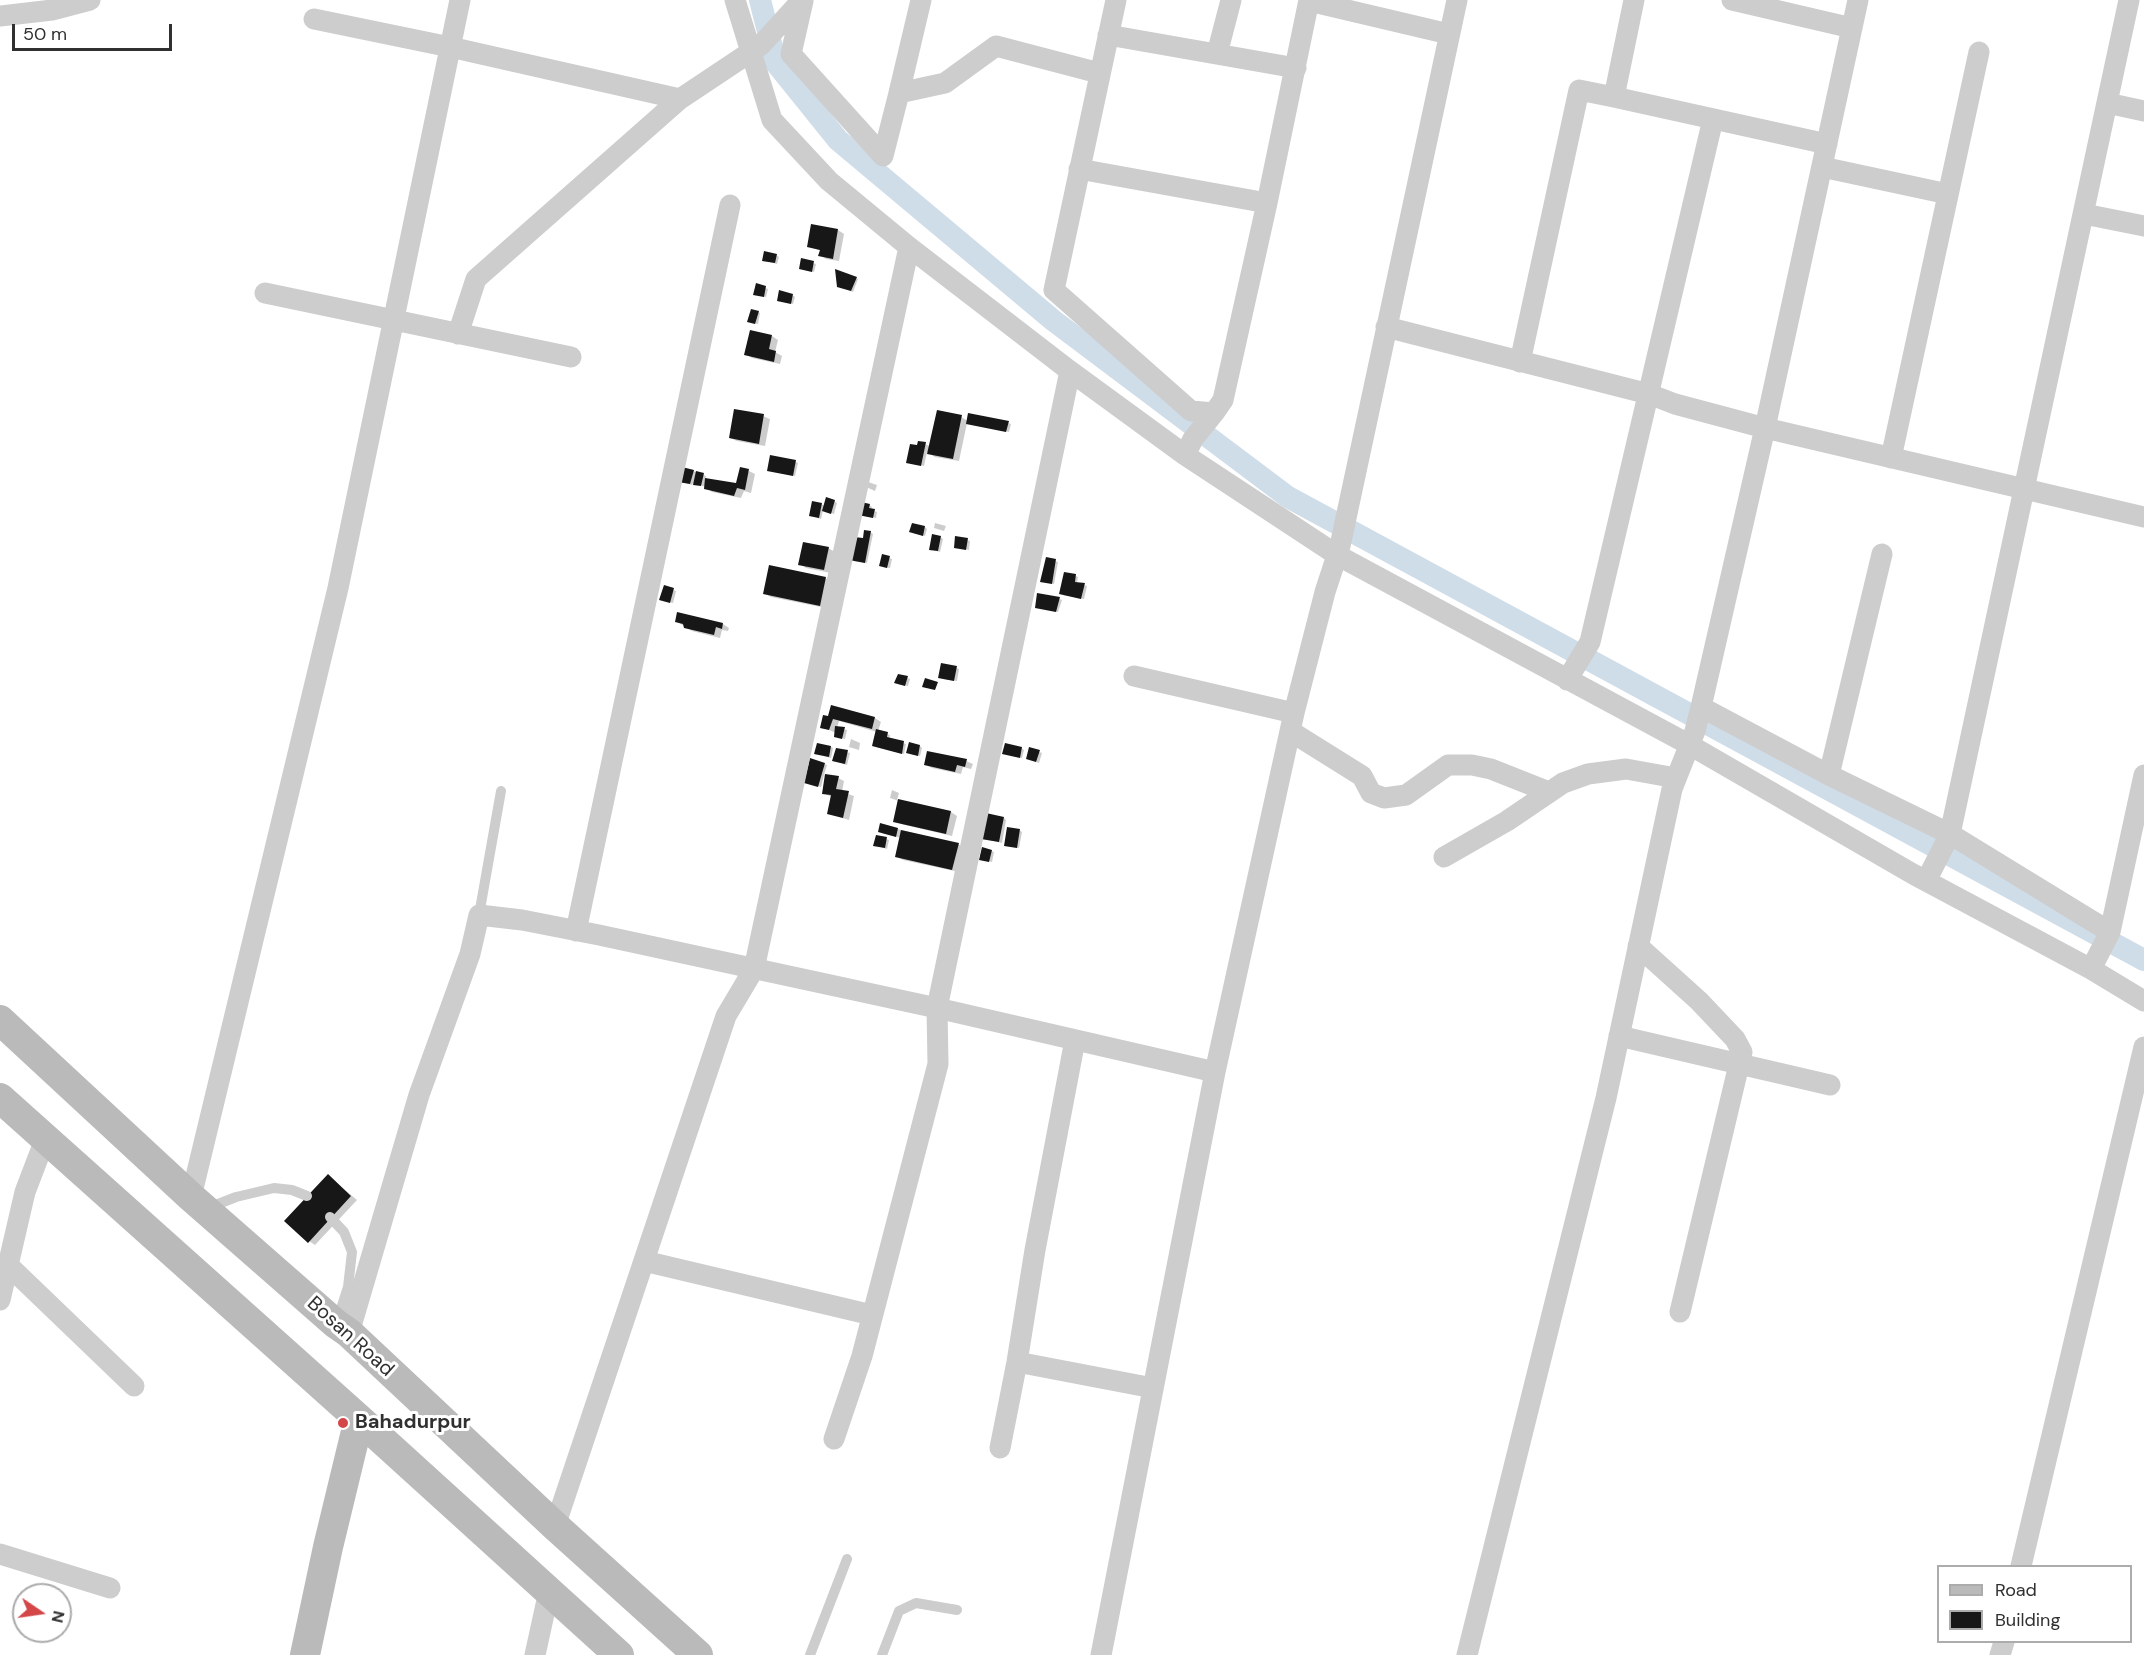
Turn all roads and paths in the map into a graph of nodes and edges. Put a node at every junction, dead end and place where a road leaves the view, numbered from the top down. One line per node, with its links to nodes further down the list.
1 (90, 0): 14 (street)
2 (460, 0): 19 (street)
3 (735, 0): 20 (street)
4 (802, 0): 20 (street); 25 (street)
5 (921, 0): 25 (street)
6 (1116, 0): 17 (street)
7 (1231, 0): 22 (street)
8 (1457, 0): 18 (street)
9 (1634, 0): 26 (street)
10 (1732, 0): 16 (street)
11 (1858, 0): 16 (street)
12 (2129, 0): 28 (street)
13 (1309, 1): 18 (street); 23 (street)
14 (0, 16)
15 (314, 19): 19 (street)
16 (1852, 28): 31 (street)
17 (1108, 34): 22 (street); 24 (street)
18 (1449, 34): 42 (street)
19 (450, 47): 27 (street); 41 (street)
20 (756, 48): 27 (street); 39 (street)
21 (1979, 52): 34 (street)
22 (1217, 54): 23 (street)
23 (1296, 68): 35 (street)
24 (1099, 73): 25 (street); 33 (street)
25 (899, 93)
26 (1614, 98): 30 (street); 45 (street)
27 (680, 99): 43 (street)
28 (2107, 103): 29 (street); 37 (street)
29 (2144, 111)
30 (1713, 119): 31 (street); 47 (street)
31 (1827, 144): 32 (street)
32 (1822, 167): 34 (street); 48 (street)
33 (1079, 169): 35 (street); 49 (street)
34 (1948, 194): 50 (street)
35 (1267, 203): 49 (street)
36 (730, 205): 69 (street)
37 (2084, 214): 38 (street); 51 (street)
38 (2144, 226)
39 (909, 247): 46 (street); 73 (street)
40 (265, 293): 41 (street)
41 (394, 320): 43 (street); 86 (street)
42 (1386, 327): 45 (street); 53 (street)
43 (458, 334): 44 (street)
44 (571, 357)
45 (1520, 362): 47 (street)
46 (1070, 371): 49 (street); 75 (street)
47 (1649, 394): 48 (street); 56 (street)
48 (1765, 428): 50 (street); 57 (street)
49 (1200, 433): 53 (street)
50 (1891, 459): 51 (street)
51 (2025, 490): 52 (street); 65 (street)
52 (2144, 517)
53 (1339, 550): 56 (street); 58 (street)
54 (1882, 554): 60 (street)
55 (1134, 676): 58 (street)
56 (1568, 680): 59 (street)
57 (1701, 707): 59 (street); 60 (street)
58 (1292, 722): 64 (street); 81 (street)
59 (1691, 738): 62 (street); 67 (street)
60 (1829, 775): 65 (street)
61 (2144, 775): 70 (street)
62 (1676, 778): 64 (street); 71 (street)
63 (501, 791): 68 (lane)
64 (1549, 792): 66 (street)
65 (1950, 834): 67 (street); 70 (street)
66 (1444, 857)
67 (1930, 874): 72 (street)
68 (479, 915): 69 (street); 93 (street)
69 (576, 931): 73 (street)
70 (2110, 932): 72 (street)
71 (1638, 946): 77 (street); 80 (street)
72 (2095, 961): 74 (street)
73 (754, 969): 75 (street); 88 (street)
74 (2144, 1001)
75 (937, 1008): 78 (street); 92 (street)
76 (0, 1020): 86 (main road, Bosan Road)
77 (1619, 1036): 80 (street); 114 (street)
78 (1075, 1040): 81 (street); 94 (street)
79 (2144, 1047): 103 (street)
80 (1739, 1064): 82 (street); 91 (street)
81 (1215, 1072): 96 (street)
82 (1830, 1085)
83 (0, 1098): 84 (main road)
84 (46, 1137): 89 (street); 97 (main road)
85 (307, 1196): 86 (lane)
86 (198, 1203): 93 (main road, Bosan Road)
87 (330, 1217): 93 (lane)
88 (644, 1260): 92 (street); 100 (street)
89 (8, 1264): 90 (street); 95 (street)
90 (0, 1300)
91 (1680, 1312)
92 (873, 1315): 98 (street)
93 (342, 1329): 100 (main road, Bosan Road)
94 (1017, 1362): 96 (street); 99 (street)
95 (134, 1386)
96 (1153, 1388): 113 (street)
97 (359, 1419): 105 (main road); 107 (main road)
98 (834, 1439)
99 (1000, 1448)
100 (555, 1526): 110 (main road, Bosan Road)
101 (0, 1554): 104 (street)
102 (847, 1559): 111 (lane)
103 (2021, 1565)
104 (110, 1588)
105 (549, 1591): 108 (street); 109 (main road)
106 (957, 1610): 112 (lane)
107 (305, 1655)
108 (535, 1655)
109 (619, 1655)
110 (698, 1655)
111 (810, 1655)
112 (882, 1655)
113 (1101, 1655)
114 (1467, 1655)

